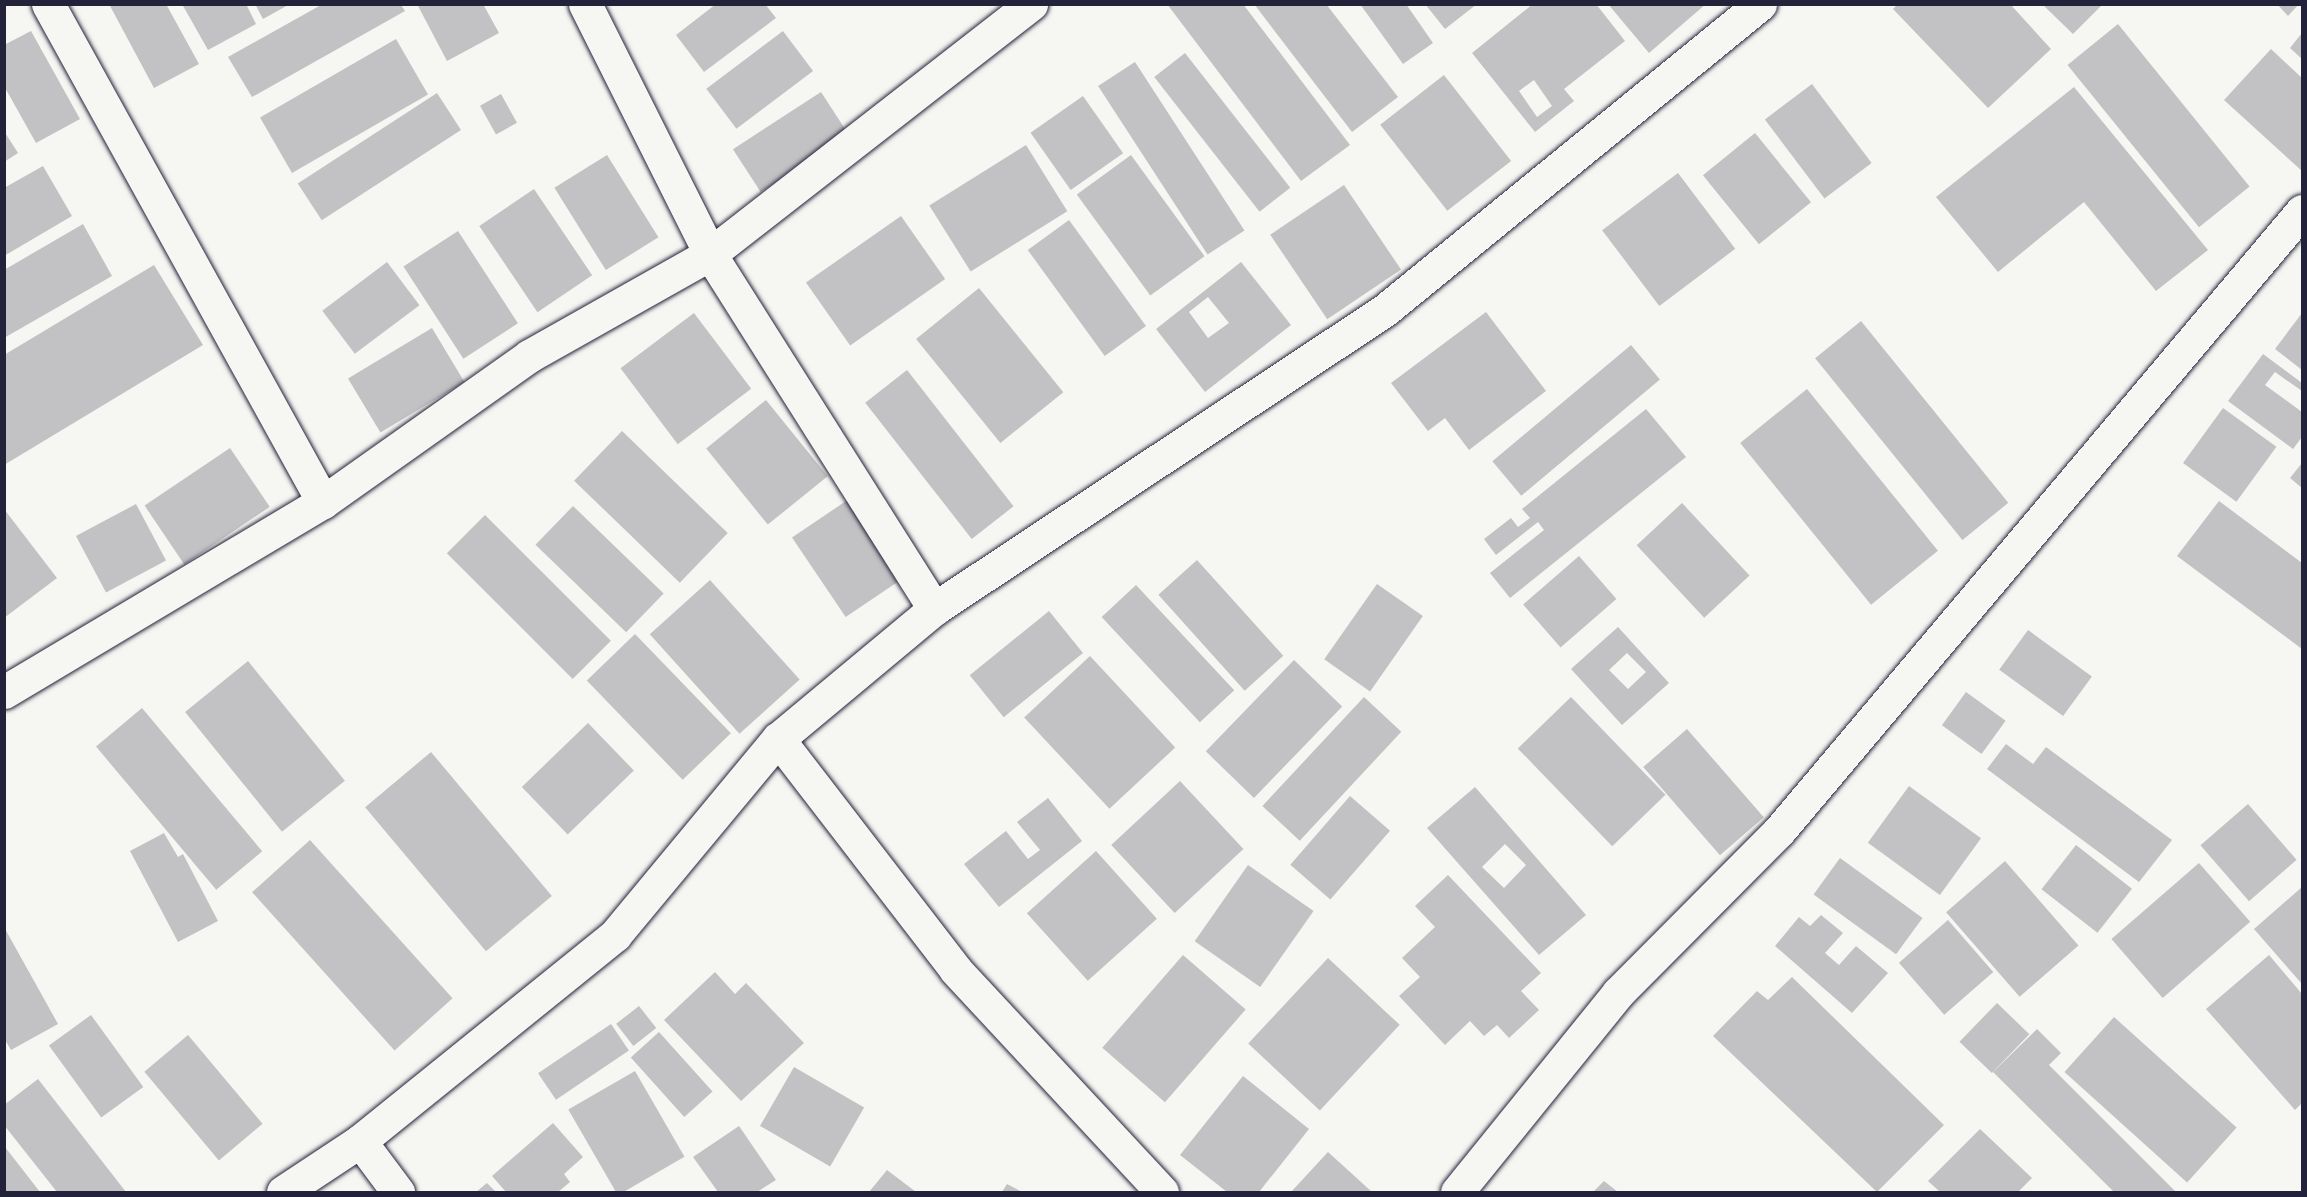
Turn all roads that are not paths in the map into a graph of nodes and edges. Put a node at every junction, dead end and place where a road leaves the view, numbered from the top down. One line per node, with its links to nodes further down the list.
1 (48, 4): 7 (street)
2 (585, 4): 6 (street)
3 (1032, 4): 6 (street)
4 (1760, 4): 8 (street)
5 (2302, 211): 15 (street)
6 (710, 254): 7 (street); 8 (street)
7 (323, 502): 9 (street)
8 (934, 609): 10 (street)
9 (4, 692)
10 (778, 739): 11 (street); 14 (street)
11 (360, 1141): 12 (street); 13 (street)
12 (283, 1192)
13 (398, 1192)
14 (1162, 1192)
15 (1457, 1192)

